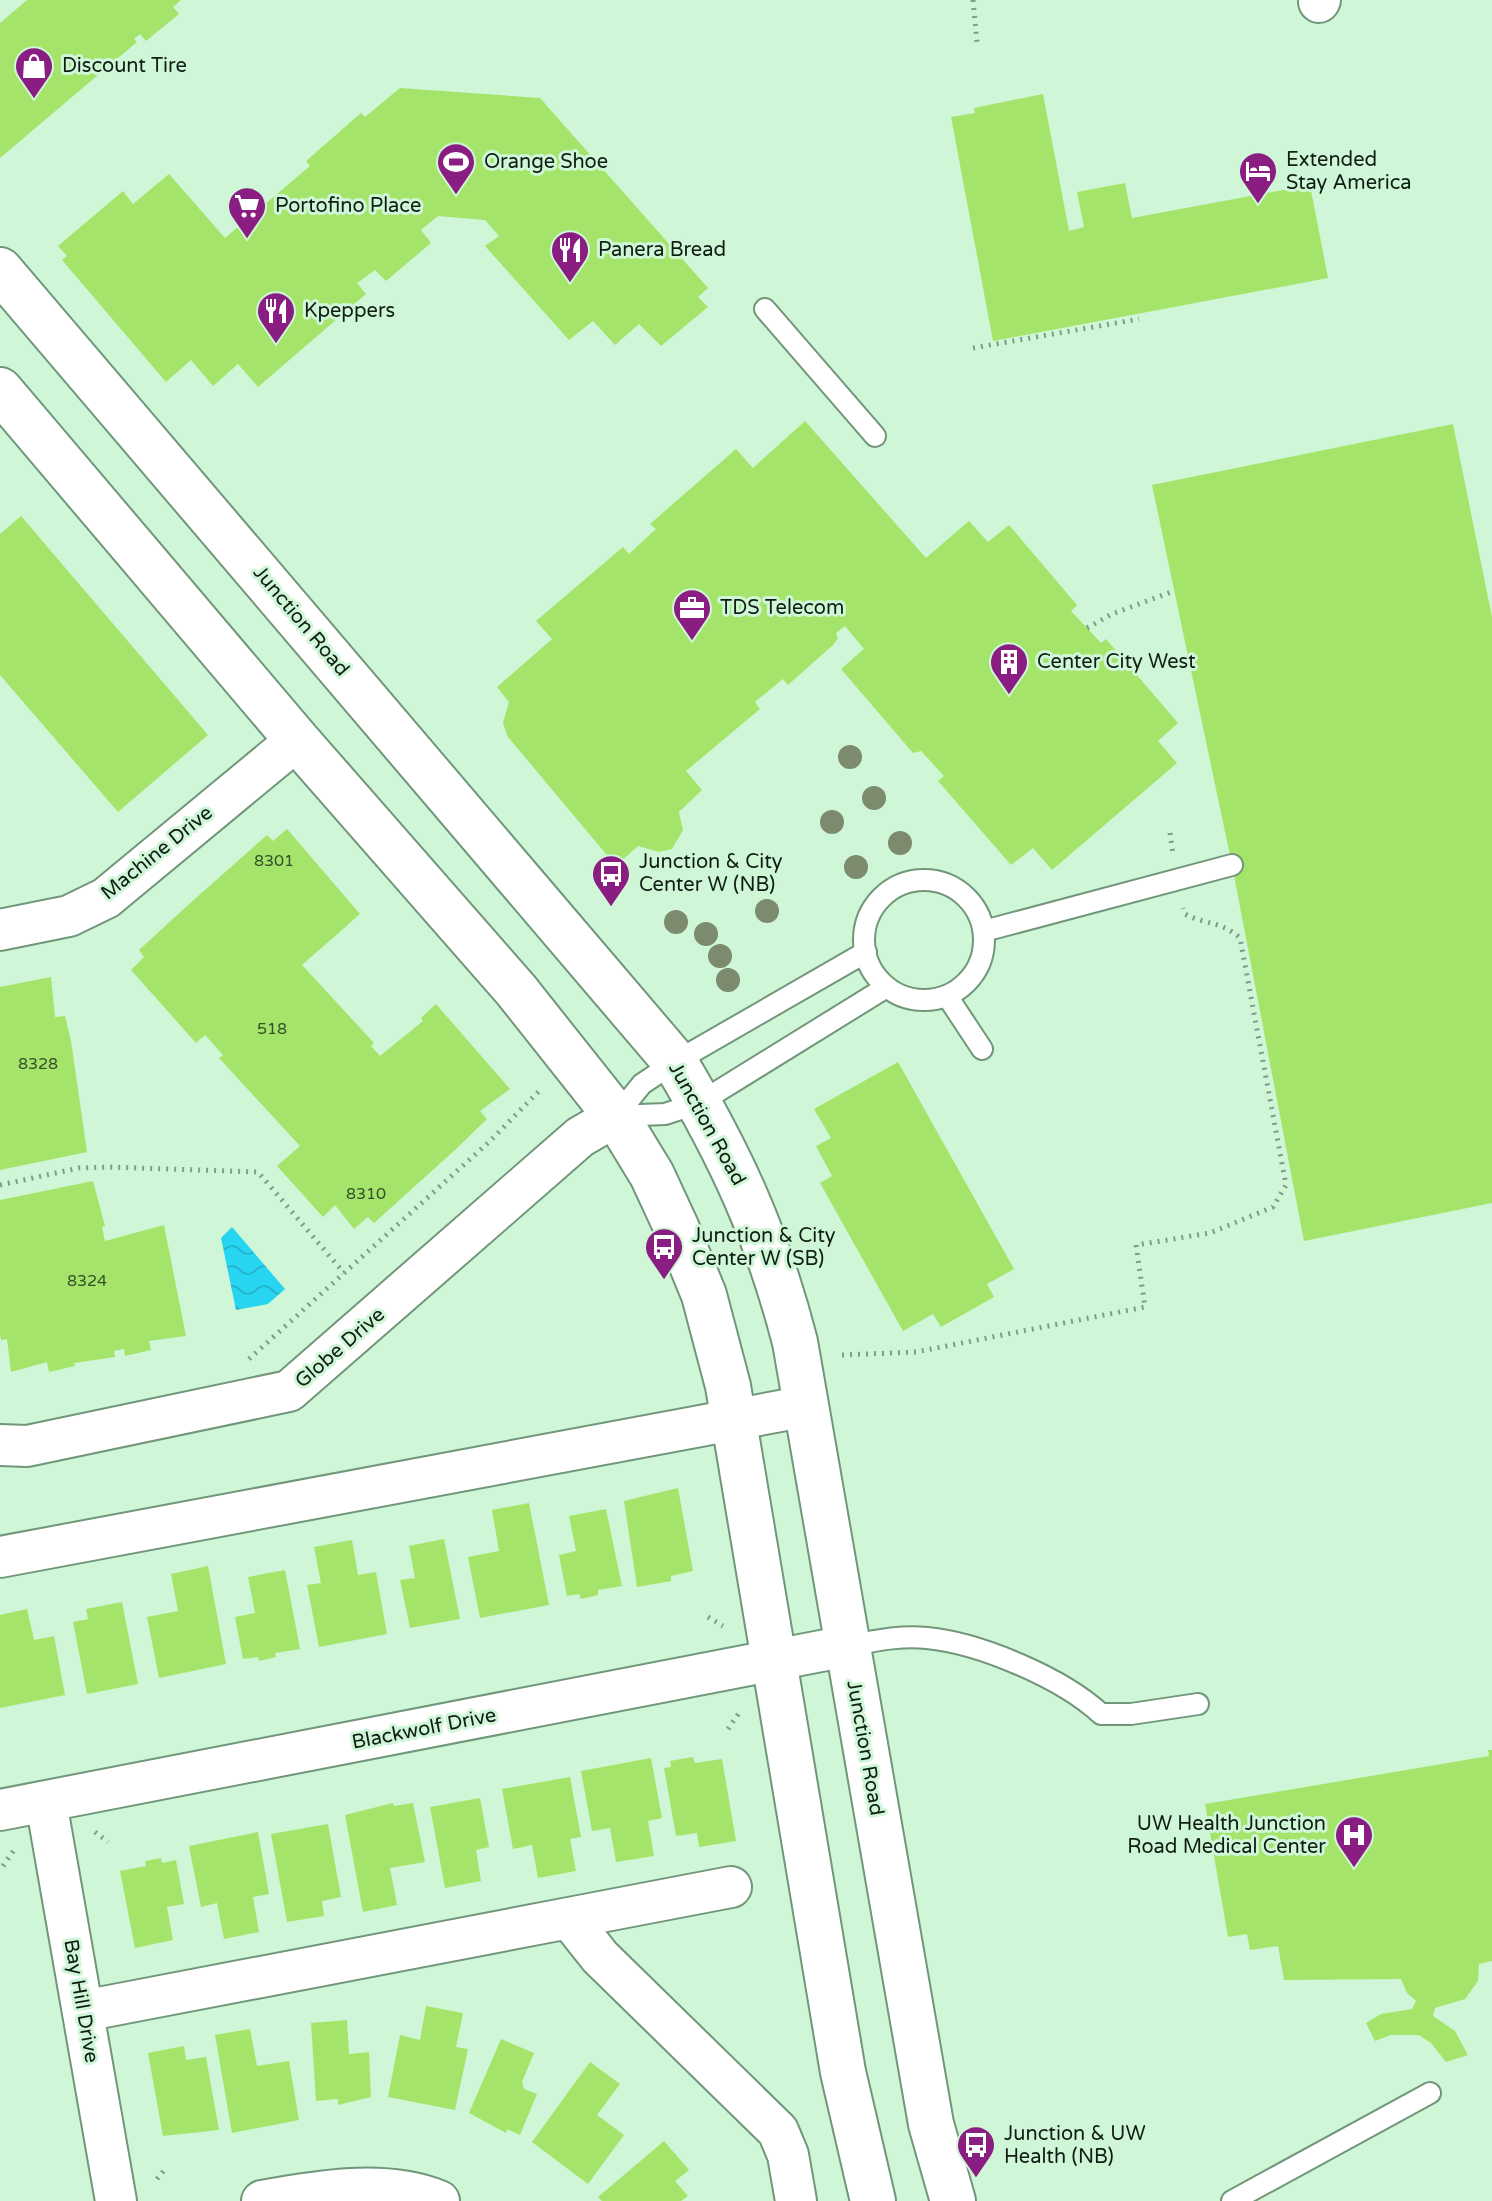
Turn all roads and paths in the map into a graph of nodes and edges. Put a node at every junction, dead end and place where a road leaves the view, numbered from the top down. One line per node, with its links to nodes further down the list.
1 (973, 0): 2 (path)
2 (977, 42)
3 (0, 270): 21 (street, Junction Road)
4 (765, 309): 8 (lane)
5 (1139, 319): 6 (path)
6 (973, 348)
7 (0, 390): 11 (street)
8 (875, 436)
9 (1174, 591): 10 (path)
10 (1087, 628)
11 (297, 740): 15 (street, Machine Drive); 24 (street)
12 (1170, 833): 14 (path)
13 (1232, 865): 14 (lane)
14 (1178, 880): 16 (lane); 27 (path)
15 (0, 930)
16 (984, 931): 17 (lane); 19 (lane)
17 (866, 952): 18 (lane); 21 (lane)
18 (885, 988): 19 (lane); 23 (lane)
19 (947, 996): 20 (lane)
20 (982, 1049)
21 (675, 1062): 23 (street, Junction Road); 24 (lane)
22 (542, 1088): 26 (path)
23 (699, 1103): 24 (lane); 29 (street, Junction Road)
24 (616, 1116): 30 (street); 31 (street, Globe Drive)
25 (0, 1185): 26 (path)
26 (344, 1273): 28 (path)
27 (842, 1355)
28 (246, 1362)
29 (807, 1406): 30 (street); 35 (street, Junction Road)
30 (732, 1420): 32 (street); 36 (street)
31 (0, 1445)
32 (0, 1557)
33 (708, 1617): 34 (path)
34 (723, 1626)
35 (847, 1646): 36 (street, Blackwolf Drive); 37 (lane); 58 (street, Junction Road)
36 (772, 1662): 40 (street, Blackwolf Drive); 57 (street)
37 (1198, 1704)
38 (739, 1713): 39 (path)
39 (728, 1729)
40 (46, 1802): 41 (street, Blackwolf Drive); 48 (street, Bay Hill Drive)
41 (0, 1810)
42 (95, 1832): 43 (path)
43 (108, 1842)
44 (14, 1850): 45 (path)
45 (3, 1866)
46 (731, 1887): 47 (street)
47 (569, 1918): 48 (street); 56 (street)
48 (83, 2011): 53 (street, Bay Hill Drive)
49 (1430, 2093): 59 (lane)
50 (166, 2168): 51 (path)
51 (157, 2179)
52 (340, 2196): 54 (street); 55 (street)
53 (116, 2201)
54 (262, 2201)
55 (439, 2201)
56 (796, 2201)
57 (873, 2201)
58 (953, 2201)
59 (1232, 2201)

